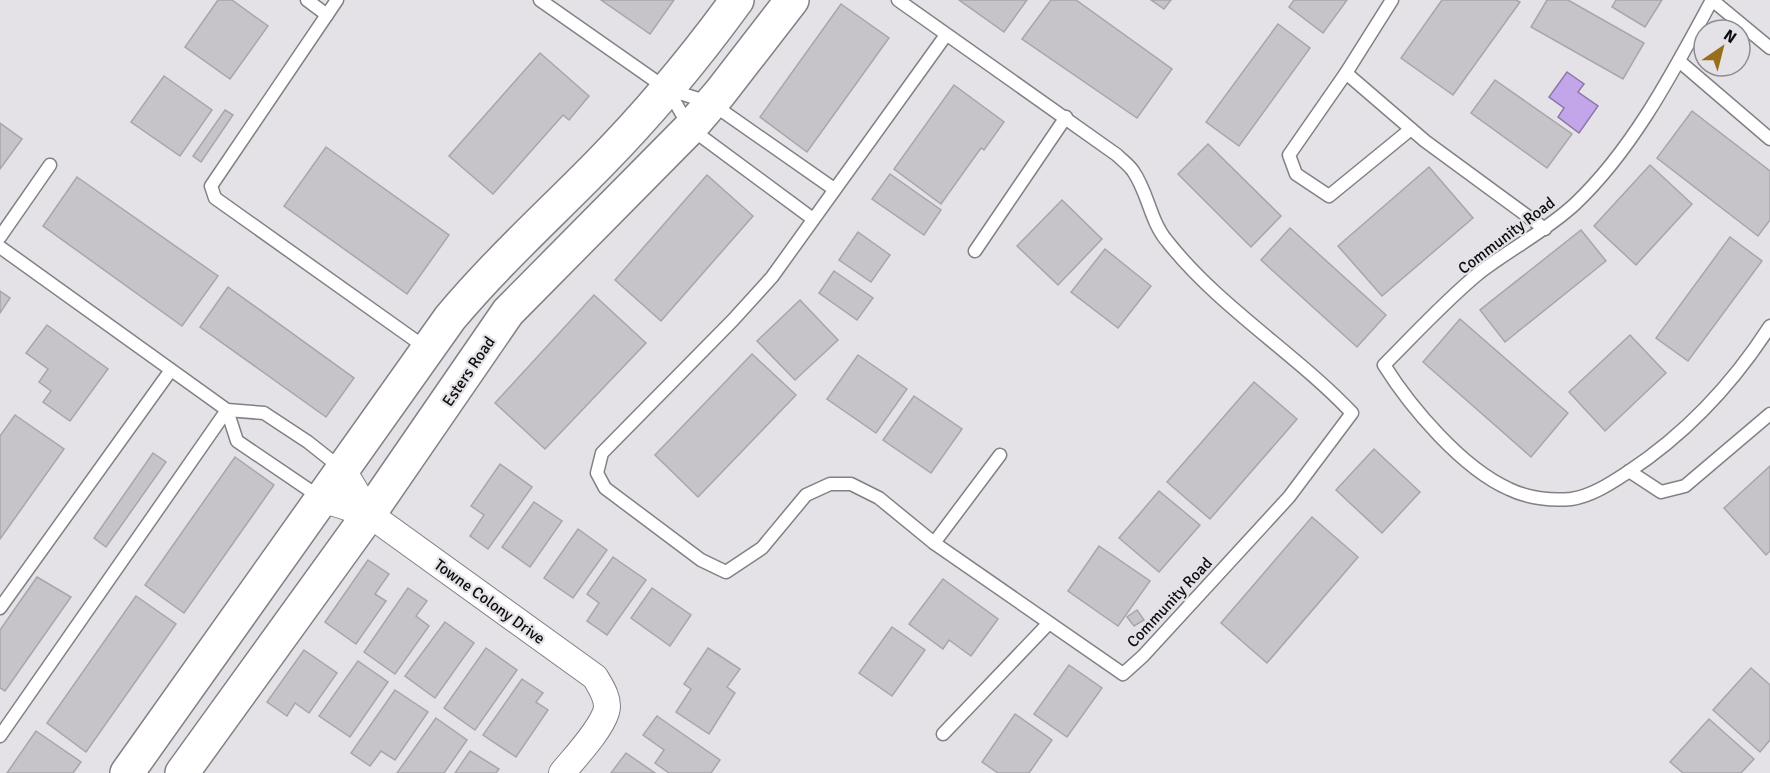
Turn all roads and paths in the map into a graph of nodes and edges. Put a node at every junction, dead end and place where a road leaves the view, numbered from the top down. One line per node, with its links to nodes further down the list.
1 (307, 0): 9 (lane)
2 (338, 0): 9 (lane)
3 (540, 0): 14 (lane)
4 (737, 0): 14 (main road)
5 (792, 0): 15 (main road, Esters Road)
6 (898, 0): 10 (lane)
7 (1392, 0): 13 (lane)
8 (1712, 0): 11 (lane); 12 (lane, Community Road)
9 (327, 15): 28 (lane)
10 (946, 35): 16 (lane); 21 (lane)
11 (1770, 48)
12 (1679, 61): 19 (lane); 23 (lane, Community Road)
13 (1346, 73): 18 (lane); 18 (lane)
14 (667, 89): 15 (lane); 17 (lane); 28 (main road)
15 (711, 103): 17 (main road, Esters Road); 21 (lane)
16 (1066, 117): 26 (lane); 39 (lane, Community Road)
17 (690, 128): 22 (lane); 36 (main road, Esters Road)
18 (1411, 129): 23 (lane)
19 (1770, 139)
20 (50, 165): 24 (lane)
21 (834, 189): 22 (lane)
22 (813, 219): 37 (lane)
23 (1545, 229): 34 (lane, Community Road)
24 (0, 237)
25 (0, 247): 29 (lane)
26 (975, 251)
27 (1770, 326): 34 (lane)
28 (428, 349): 33 (main road)
29 (171, 370): 30 (lane); 38 (lane)
30 (226, 410): 33 (lane); 35 (lane); 41 (lane)
31 (1770, 414): 34 (lane)
32 (1000, 455): 37 (lane)
33 (343, 470): 35 (main road); 36 (street, Towne Colony Drive)
34 (1629, 471)
35 (322, 499): 36 (street, Towne Colony Drive); 42 (main road)
36 (369, 514): 43 (main road, Esters Road); 44 (street, Towne Colony Drive)
37 (934, 543): 39 (lane)
38 (0, 608)
39 (1049, 622): 40 (lane)
40 (944, 734)
41 (0, 736)
42 (127, 773)
43 (182, 773)
44 (562, 773)

